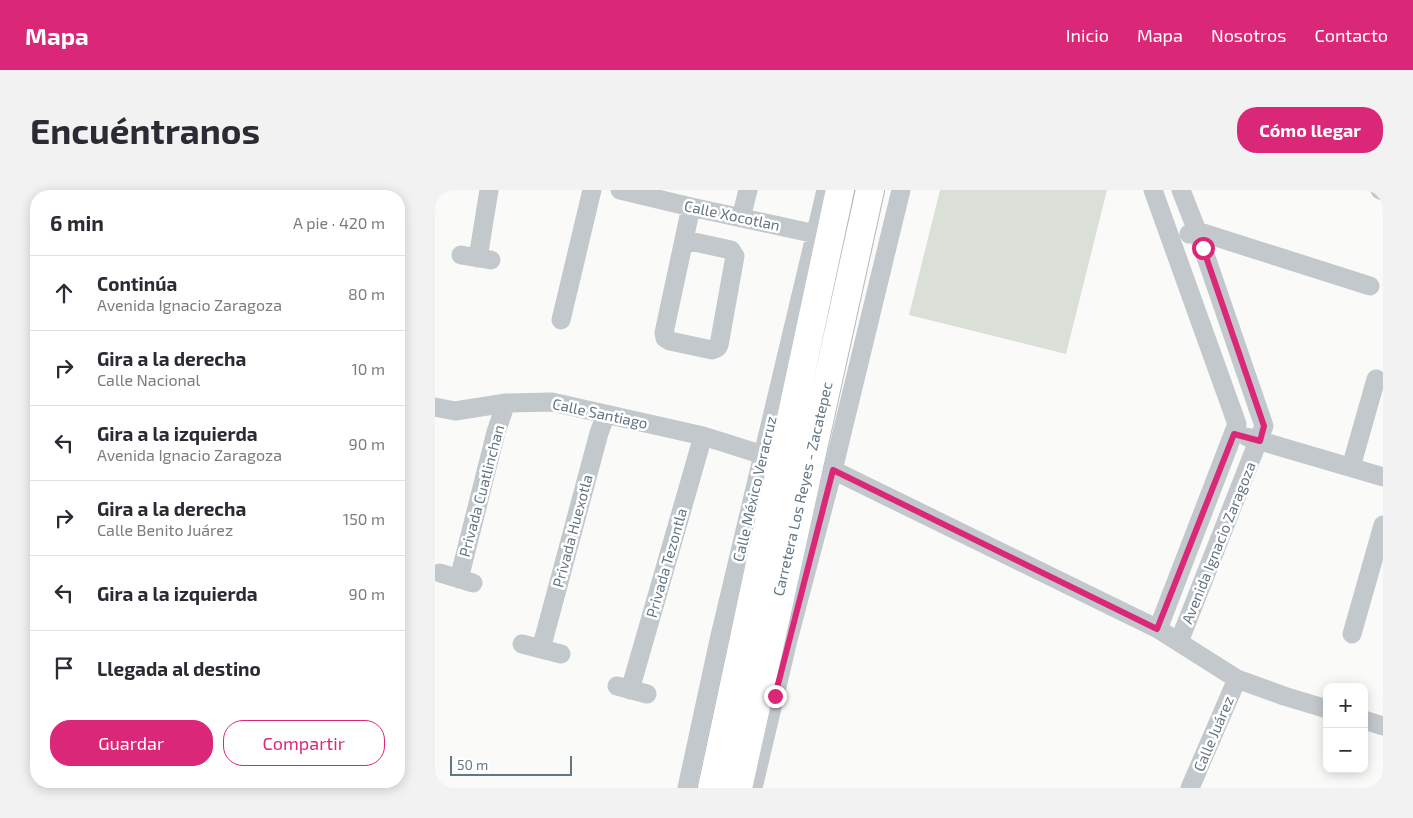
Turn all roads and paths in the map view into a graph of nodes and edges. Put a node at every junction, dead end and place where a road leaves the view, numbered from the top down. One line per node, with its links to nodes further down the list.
1 (489, 190): 18 (street)
2 (592, 190): 20 (street)
3 (620, 190): 11 (street, Calle Xocotlan)
4 (748, 190): 13 (street)
5 (826, 190): 15 (street, Calle México Veracruz)
6 (840, 190): 46 (highway, Carretera Los Reyes - Zacatepec)
7 (870, 190): 47 (highway, Carretera Los Reyes - Zacatepec)
8 (901, 190): 30 (street)
9 (1153, 190): 16 (street, Avenida Ignacio Zaragoza)
10 (1181, 190): 14 (street, Avenida Ignacio Zaragoza)
11 (643, 193): 12 (street, Calle Xocotlan)
12 (691, 207): 13 (street, Calle Xocotlan); 17 (street)
13 (741, 218): 15 (street, Calle Xocotlan)
14 (1197, 231): 16 (street); 19 (street); 27 (street, Avenida Ignacio Zaragoza)
15 (816, 234): 28 (street, Calle México Veracruz)
16 (1171, 239): 25 (street, Avenida Ignacio Zaragoza)
17 (685, 240): 17 (street)
18 (476, 258)
19 (1370, 286)
20 (561, 320)
21 (1376, 379): 29 (street)
22 (506, 404): 23 (street, Calle Santiago); 24 (street, Calle Santiago); 33 (street, Privada Cuatlinchan)
23 (435, 407)
24 (606, 414): 26 (street, Calle Santiago); 38 (street, Privada Huexotla)
25 (1234, 434): 27 (street); 34 (street, Avenida Ignacio Zaragoza)
26 (703, 436): 28 (street, Calle Santiago); 41 (street, Privada Tezontla)
27 (1260, 441): 29 (street); 36 (street, Avenida Ignacio Zaragoza)
28 (763, 455): 45 (street, Calle México Veracruz)
29 (1351, 468): 31 (street)
30 (833, 470): 34 (street); 48 (street)
31 (1383, 477)
32 (1383, 525): 35 (street)
33 (440, 573)
34 (1157, 629): 36 (street)
35 (1352, 634)
36 (1179, 642): 40 (street)
37 (522, 644): 38 (street)
38 (541, 649): 39 (street)
39 (561, 654)
40 (1237, 679): 42 (street); 49 (street, Calle Juárez)
41 (631, 690)
42 (1323, 708)
43 (1368, 721): 44 (street)
44 (1383, 726)
45 (687, 788)
46 (711, 788)
47 (738, 788)
48 (753, 788)
49 (1190, 788)

